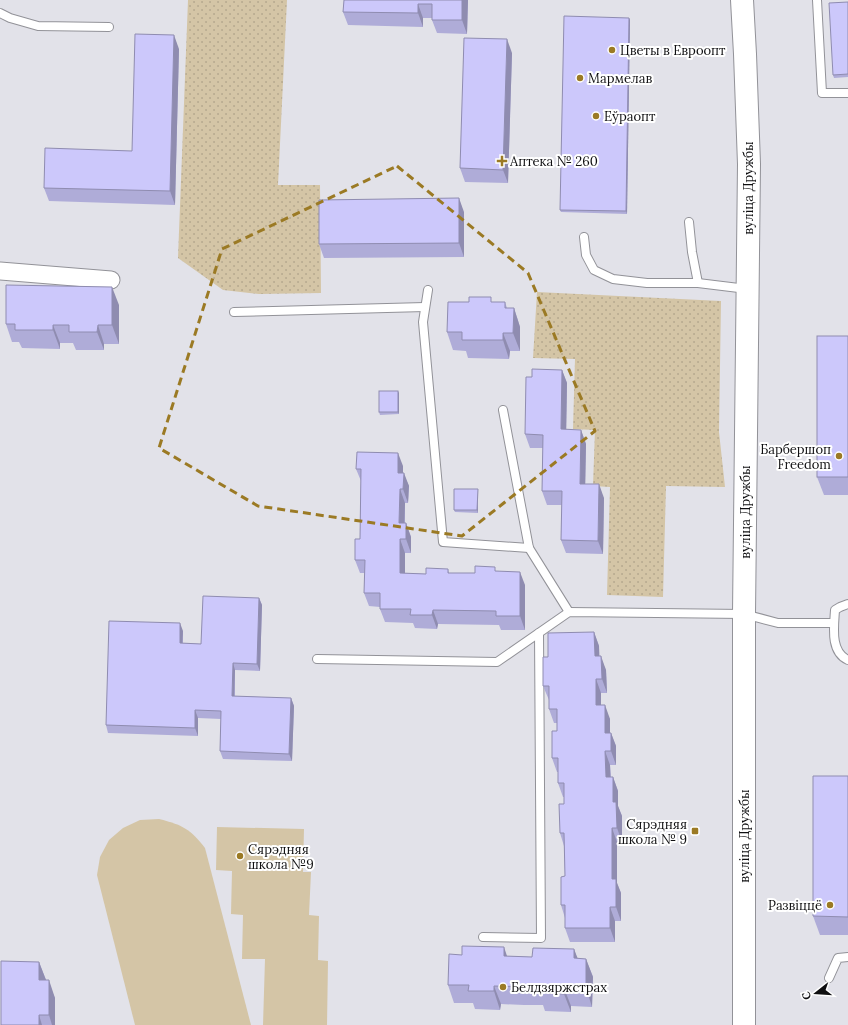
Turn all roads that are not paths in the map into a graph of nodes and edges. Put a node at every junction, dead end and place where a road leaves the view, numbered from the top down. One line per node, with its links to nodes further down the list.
1 (742, 0): 11 (main road, вуліца Дружбы)
2 (817, 0): 5 (lane)
3 (0, 13): 4 (lane)
4 (109, 27)
5 (848, 92)
6 (689, 222): 10 (lane)
7 (584, 237): 10 (lane)
8 (0, 271): 9 (street)
9 (111, 280)
10 (698, 283): 11 (lane)
11 (747, 289): 19 (main road, вуліца Дружбы)
12 (428, 290): 13 (lane)
13 (425, 307): 14 (lane); 16 (lane)
14 (234, 312)
15 (503, 410): 16 (lane)
16 (528, 548): 18 (lane)
17 (848, 604): 20 (lane)
18 (569, 612): 19 (lane); 21 (lane)
19 (744, 614): 20 (lane); 27 (main road, вуліца Дружбы)
20 (834, 623): 23 (lane)
21 (539, 633): 22 (lane); 24 (lane)
22 (317, 659)
23 (848, 660)
24 (483, 937)
25 (848, 957): 26 (lane)
26 (830, 978)
27 (744, 1025)

